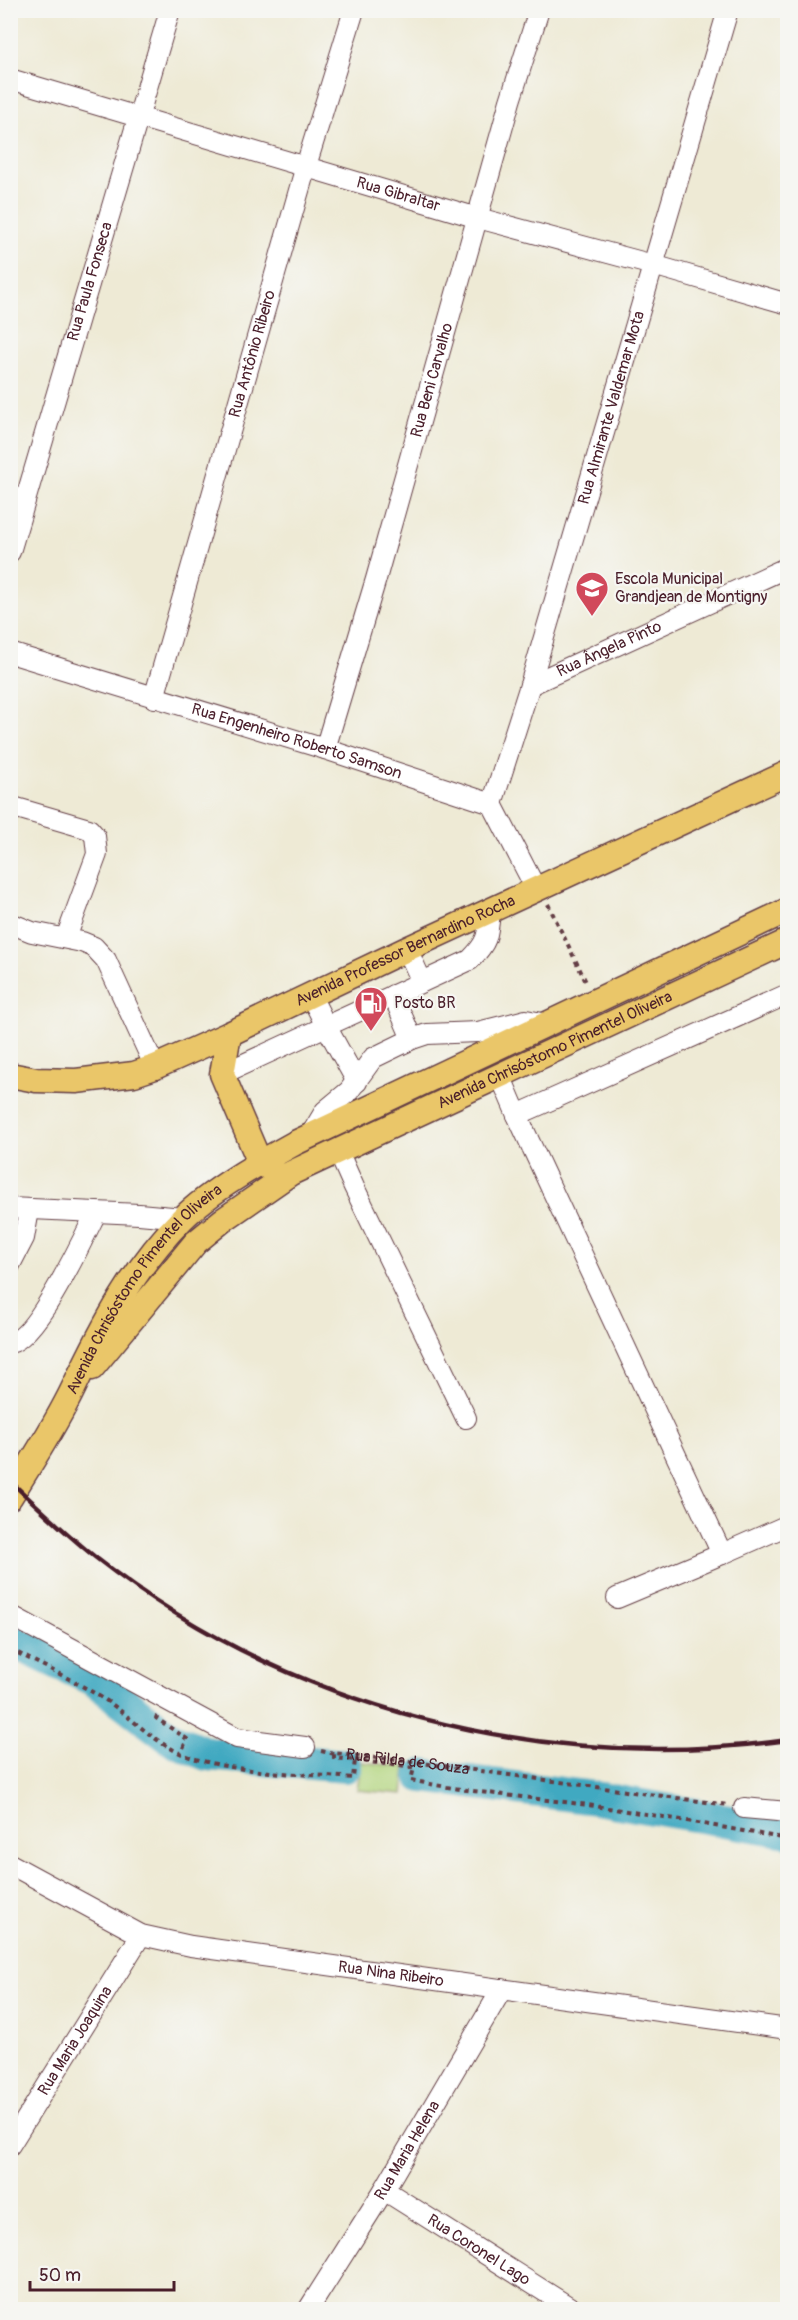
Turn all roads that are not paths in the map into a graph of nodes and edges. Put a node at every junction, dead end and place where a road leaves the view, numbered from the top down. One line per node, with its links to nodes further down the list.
1 (170, 10): 6 (street, Rua Paula Fonseca)
2 (354, 10): 7 (street, Rua Antônio Ribeiro)
3 (539, 10): 8 (street, Rua Beni Carvalho)
4 (729, 10): 9 (street, Rua Almirante Valdemar Mota)
5 (10, 79): 6 (street, Rua Gibraltar)
6 (138, 117): 7 (street, Rua Gibraltar); 11 (street, Rua Paula Fonseca)
7 (306, 166): 8 (street, Rua Gibraltar); 15 (street, Rua Antônio Ribeiro)
8 (478, 218): 9 (street, Rua Gibraltar); 16 (street, Rua Beni Carvalho)
9 (653, 265): 10 (street, Rua Gibraltar); 14 (street, Rua Almirante Valdemar Mota)
10 (788, 304)
11 (10, 552)
12 (788, 567): 14 (street, Rua Ângela Pinto)
13 (10, 653): 15 (street, Rua Engenheiro Roberto Samson)
14 (530, 685): 18 (street, Rua Almirante Valdemar Mota)
15 (154, 698): 16 (street, Rua Engenheiro Roberto Samson)
16 (325, 749): 18 (street, Rua Engenheiro Roberto Samson)
17 (788, 773): 20 (main road, Avenida Professor Bernardino Rocha)
18 (492, 804): 20 (street)
19 (10, 806): 24 (street)
20 (538, 888): 21 (main road, Avenida Professor Bernardino Rocha)
21 (490, 910): 26 (main road, Avenida Professor Bernardino Rocha); 27 (street)
22 (788, 910): 31 (main road, Avenida Chrisóstomo Pimentel Oliveira)
23 (10, 923): 24 (street)
24 (66, 938): 36 (street)
25 (788, 941): 39 (main road, Avenida Chrisóstomo Pimentel Oliveira)
26 (407, 949): 27 (street); 30 (main road, Avenida Professor Bernardino Rocha)
27 (422, 982): 29 (street)
28 (788, 994): 41 (street)
29 (393, 995): 32 (street); 34 (street)
30 (311, 996): 32 (street); 33 (main road, Avenida Professor Bernardino Rocha)
31 (549, 1024): 34 (street); 42 (main road, Avenida Chrisóstomo Pimentel Oliveira)
32 (326, 1026): 37 (street); 40 (street)
33 (229, 1034): 35 (main road, Avenida Professor Bernardino Rocha); 37 (main road)
34 (412, 1039): 40 (street)
35 (181, 1055): 36 (main road, Avenida Professor Bernardino Rocha); 37 (main road)
36 (155, 1067): 38 (main road, Avenida Professor Bernardino Rocha)
37 (222, 1074): 44 (main road)
38 (10, 1075)
39 (500, 1075): 41 (street); 43 (main road, Avenida Chrisóstomo Pimentel Oliveira)
40 (357, 1082): 42 (street)
41 (517, 1115): 55 (street)
42 (310, 1136): 44 (main road, Avenida Chrisóstomo Pimentel Oliveira)
43 (338, 1151): 45 (main road, Avenida Chrisóstomo Pimentel Oliveira); 52 (street)
44 (260, 1163): 45 (main road); 48 (main road, Avenida Chrisóstomo Pimentel Oliveira)
45 (291, 1173): 51 (main road, Avenida Chrisóstomo Pimentel Oliveira)
46 (20, 1209): 47 (street); 49 (street)
47 (96, 1214): 48 (street); 50 (street)
48 (183, 1218): 51 (main road, Avenida Chrisóstomo Pimentel Oliveira)
49 (10, 1265)
50 (12, 1343)
51 (74, 1387): 53 (main road)
52 (466, 1418)
53 (10, 1497)
54 (788, 1525): 55 (street)
55 (722, 1554): 56 (street)
56 (617, 1598)
57 (10, 1616): 58 (street)
58 (305, 1747)
59 (744, 1808): 60 (street)
60 (788, 1812)
61 (10, 1864): 62 (street, Rua Nina Ribeiro)
62 (141, 1935): 63 (street, Rua Nina Ribeiro); 65 (street, Rua Maria Joaquina)
63 (502, 1989): 64 (street, Rua Nina Ribeiro); 66 (street, Rua Maria Helena)
64 (788, 2029)
65 (10, 2145)
66 (384, 2190): 67 (street, Rua Maria Helena); 68 (street, Rua Coronel Lago)
67 (308, 2310)
68 (574, 2310)

